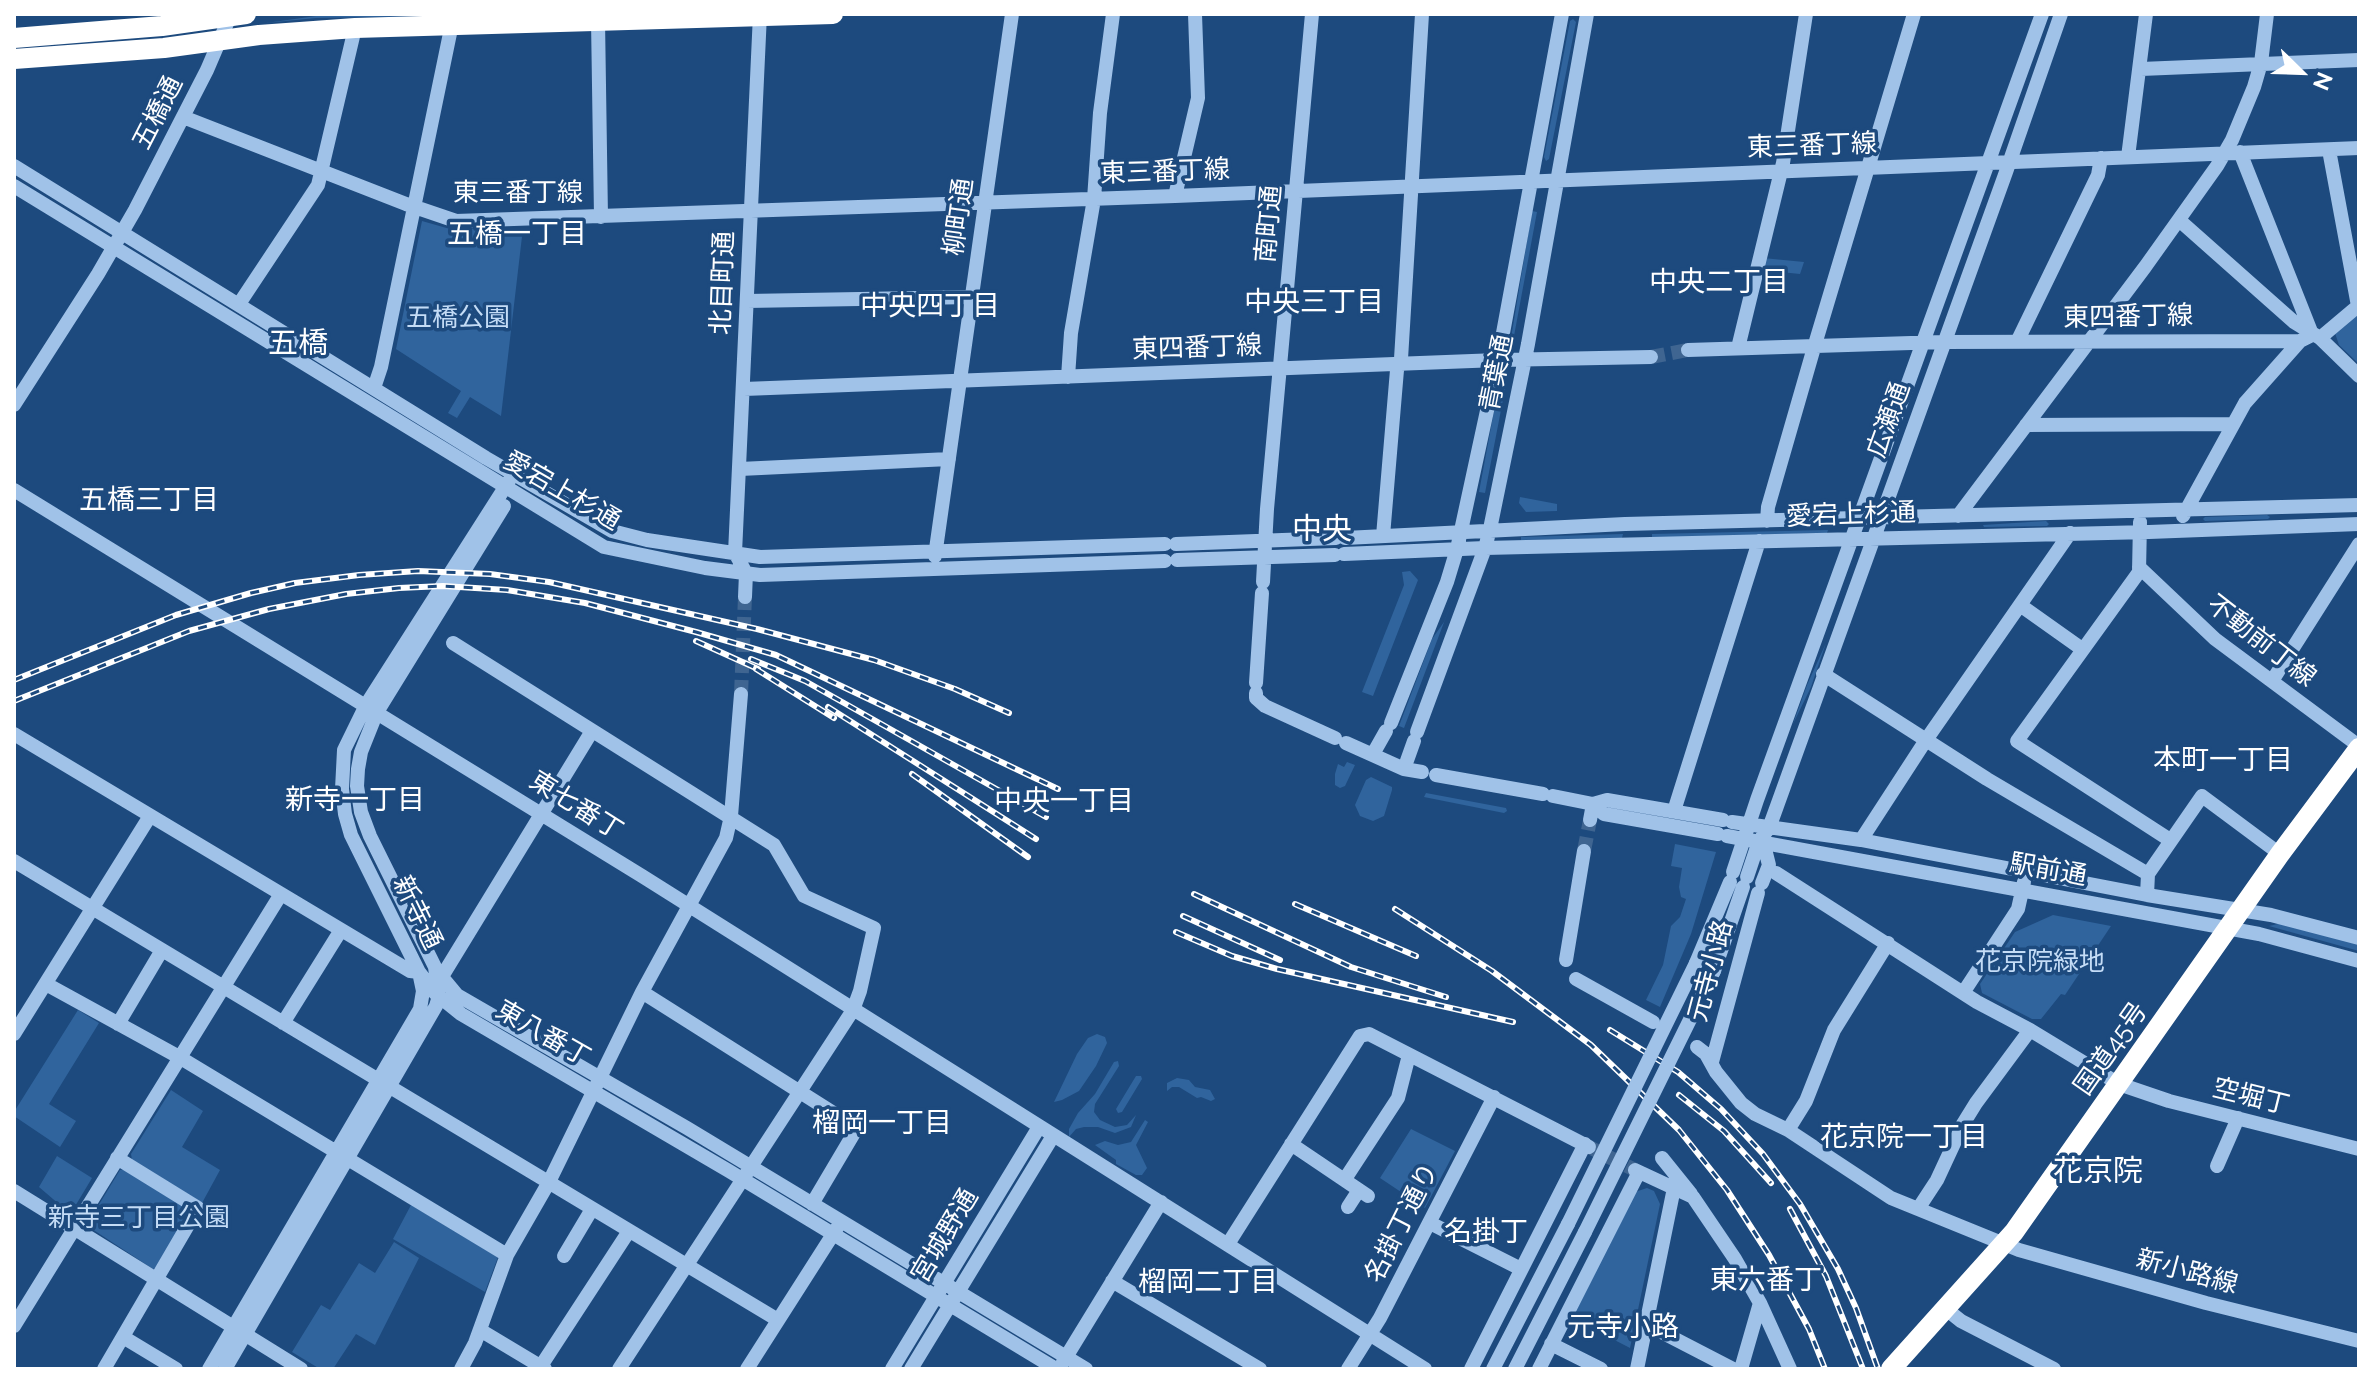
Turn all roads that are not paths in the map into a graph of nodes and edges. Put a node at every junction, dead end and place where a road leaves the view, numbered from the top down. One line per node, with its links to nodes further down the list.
1 (833, 14): 16 (highway)
2 (1012, 14): 45 (street, 柳町通)
3 (1113, 14): 44 (street)
4 (1195, 14): 43 (street)
5 (1312, 14): 42 (street, 南町通)
6 (1422, 14): 40 (street)
7 (1562, 14): 39 (street, 青葉通)
8 (1587, 14): 38 (street, 青葉通)
9 (1806, 14): 37 (street)
10 (1914, 14): 35 (street)
11 (2042, 14): 33 (street, 広瀬通)
12 (2061, 14): 32 (street, 広瀬通)
13 (2146, 14): 25 (street)
14 (2267, 14): 24 (street)
15 (236, 15): 20 (highway); 21 (street, 五橋通)
16 (760, 15): 18 (highway); 47 (street, 北目町通)
17 (453, 19): 18 (highway); 19 (highway); 46 (street)
18 (598, 20): 48 (street)
19 (355, 28): 21 (highway); 36 (street)
20 (14, 38)
21 (222, 40): 22 (highway); 26 (street, 五橋通)
22 (14, 59)
23 (2359, 60): 24 (street)
24 (2261, 63): 25 (street); 29 (street)
25 (2141, 69): 30 (street)
26 (183, 117): 36 (street, 東三番丁線); 50 (street, 五橋通)
27 (2359, 148): 28 (street, 東三番丁線)
28 (2329, 150): 29 (street, 東三番丁線); 52 (street)
29 (2233, 152): 30 (street, 東三番丁線); 49 (street); 56 (street)
30 (2128, 157): 31 (street, 東三番丁線)
31 (2101, 158): 32 (street, 東三番丁線); 58 (street)
32 (2010, 162): 33 (street, 東三番丁線); 57 (street, 広瀬通)
33 (1989, 163): 35 (street, 東三番丁線); 60 (street, 広瀬通)
34 (14, 166): 50 (street, 愛宕上杉通)
35 (1869, 168): 37 (street, 東三番丁線); 61 (street)
36 (322, 172): 46 (street, 東三番丁線); 55 (street)
37 (1780, 172): 38 (street, 東三番丁線); 62 (street)
38 (1558, 179): 39 (street, 東三番丁線); 66 (street, 青葉通)
39 (1530, 181): 40 (street, 東三番丁線); 65 (street, 青葉通)
40 (1414, 185): 42 (street, 東三番丁線); 67 (street)
41 (14, 186): 51 (street, 愛宕上杉通)
42 (1296, 191): 43 (street, 東三番丁線); 68 (street, 南町通)
43 (1175, 196): 44 (street, 東三番丁線)
44 (1094, 199): 45 (street, 東三番丁線); 70 (street)
45 (985, 202): 47 (street, 東三番丁線); 53 (street, 柳町通)
46 (414, 207): 48 (street, 東三番丁線); 72 (street)
47 (750, 210): 48 (street, 東三番丁線); 54 (street, 北目町通)
48 (601, 217)
49 (2179, 220): 56 (street); 59 (street)
50 (122, 232): 51 (street, 五橋通); 55 (street, 愛宕上杉通)
51 (114, 246): 74 (street, 五橋通); 81 (street, 愛宕上杉通)
52 (2354, 249): 56 (street)
53 (972, 297): 54 (street); 71 (street, 柳町通)
54 (747, 301): 73 (street, 北目町通)
55 (239, 304): 72 (street, 愛宕上杉通)
56 (2310, 338): 59 (street, 東四番丁線); 69 (street); 75 (street)
57 (1943, 342): 58 (street, 東四番丁線); 60 (street, 東四番丁線); 87 (street, 広瀬通)
58 (2017, 342): 59 (street, 東四番丁線)
59 (2089, 342): 76 (street)
60 (1924, 343): 61 (street); 86 (street, 広瀬通)
61 (1814, 347): 62 (street); 88 (street)
62 (1738, 348): 63 (street)
63 (1688, 350)
64 (1651, 357): 66 (street, 東四番丁線)
65 (1498, 360): 66 (street, 東四番丁線); 67 (street, 東四番丁線); 91 (street, 青葉通)
66 (1524, 360): 90 (street, 青葉通)
67 (1399, 365): 68 (street, 東四番丁線); 95 (street)
68 (1280, 369): 70 (street, 東四番丁線); 101 (street, 南町通)
69 (2359, 376)
70 (1068, 377): 71 (street, 東四番丁線)
71 (960, 380): 73 (street, 東四番丁線); 77 (street, 柳町通)
72 (374, 388): 79 (street, 愛宕上杉通)
73 (744, 389): 78 (street, 北目町通)
74 (14, 405)
75 (2232, 424): 76 (street); 83 (street)
76 (2026, 425): 85 (street)
77 (949, 459): 78 (street); 103 (street, 柳町通)
78 (740, 469): 104 (street, 北目町通)
79 (517, 476): 81 (street, 新寺通); 104 (street, 愛宕上杉通)
80 (14, 490): 116 (street, 東七番丁)
81 (508, 490): 107 (street, 愛宕上杉通); 116 (street, 新寺通)
82 (2359, 505): 83 (street, 愛宕上杉通)
83 (2186, 511): 84 (street, 愛宕上杉通); 92 (street)
84 (2140, 512): 85 (street, 愛宕上杉通); 93 (street)
85 (1958, 516): 87 (street, 愛宕上杉通)
86 (1859, 518): 87 (street, 愛宕上杉通); 88 (street, 愛宕上杉通); 97 (street, 広瀬通)
87 (1880, 518): 96 (street, 広瀬通)
88 (1767, 521): 90 (street, 愛宕上杉通)
89 (2359, 524): 92 (street, 愛宕上杉通)
90 (1490, 529): 91 (street, 愛宕上杉通); 100 (street, 青葉通)
91 (1461, 531): 95 (street, 愛宕上杉通); 102 (street, 青葉通)
92 (2176, 531): 93 (street, 愛宕上杉通)
93 (2140, 532): 94 (street, 愛宕上杉通); 105 (street)
94 (2070, 533): 96 (street, 愛宕上杉通); 109 (street)
95 (1383, 536): 101 (street, 愛宕上杉通)
96 (1873, 538): 97 (street, 愛宕上杉通); 112 (street, 広瀬通)
97 (1851, 539): 98 (street, 愛宕上杉通); 131 (street, 広瀬通)
98 (1759, 541): 100 (street, 愛宕上杉通); 124 (street)
99 (2359, 544): 113 (street)
100 (1485, 548): 102 (street, 愛宕上杉通); 122 (street, 青葉通)
101 (1265, 549): 102 (street, 愛宕上杉通); 103 (street, 愛宕上杉通); 106 (street, 愛宕上杉通); 114 (street, 南町通)
102 (1457, 549): 121 (street, 青葉通)
103 (936, 550): 104 (street, 愛宕上杉通); 106 (street, 柳町通)
104 (735, 553): 107 (street)
105 (2139, 567): 111 (street); 113 (street, 不動前丁線)
106 (933, 569): 107 (street, 愛宕上杉通)
107 (746, 573): 108 (street)
108 (745, 597)
109 (2020, 605): 111 (street); 119 (street)
110 (453, 643): 117 (street)
111 (2082, 649): 133 (street)
112 (1823, 674): 119 (street); 130 (street, 広瀬通)
113 (2272, 681): 120 (street, 不動前丁線)
114 (1256, 688): 121 (street, 駅前通)
115 (741, 694): 127 (street)
116 (372, 708): 125 (street, 東七番丁); 151 (street, 新寺通); 158 (street, 新寺通)
117 (592, 731): 125 (street); 127 (street)
118 (14, 734): 126 (street, 東八番丁)
119 (1926, 740): 132 (street); 138 (street)
120 (2357, 753): 135 (highway, 国道45号)
121 (1373, 754): 122 (street, 駅前通)
122 (1404, 769): 123 (street, 駅前通)
123 (1593, 804): 124 (street, 駅前通); 128 (street); 129 (street, 駅前通)
124 (1674, 811): 129 (street, 駅前通)
125 (541, 813): 144 (street, 東七番丁); 158 (street)
126 (150, 816): 142 (street, 東八番丁); 145 (street)
127 (731, 816): 144 (street); 164 (street)
128 (1590, 820)
129 (1725, 828): 131 (street, 駅前通)
130 (1769, 828): 131 (street, 駅前通); 132 (street, 駅前通)
131 (1751, 835): 139 (street); 140 (street, 広瀬通); 141 (street, 駅前通)
132 (1861, 840): 137 (street, 駅前通)
133 (2170, 840): 135 (street); 138 (street)
134 (1584, 851): 154 (street)
135 (2280, 854): 146 (highway, 国道45号)
136 (14, 861): 145 (street)
137 (2026, 870): 141 (street); 143 (street, 駅前通)
138 (2148, 874): 143 (street)
139 (1767, 878): 150 (street, 空堀丁); 175 (street, 元寺小路)
140 (1738, 879): 244 (street, bridge); 245 (street, bridge)
141 (2022, 890): 147 (street, 駅前通); 162 (street)
142 (281, 894): 148 (street, 東八番丁); 160 (street)
143 (2147, 895): 146 (street, 駅前通)
144 (689, 905): 161 (street); 164 (street, 東七番丁)
145 (93, 909): 152 (street); 159 (street)
146 (2240, 911): 147 (highway, 国道45号); 149 (street, 駅前通)
147 (2228, 928): 155 (street, 駅前通); 178 (highway, 国道45号)
148 (341, 930): 153 (street, 東八番丁); 167 (street)
149 (2359, 938)
150 (1888, 943): 162 (street, 空堀丁); 183 (street)
151 (406, 944): 153 (street); 156 (street, 新寺通)
152 (162, 950): 160 (street); 168 (street)
153 (381, 954): 156 (street, 東八番丁)
154 (1566, 960)
155 (2359, 961)
156 (419, 972): 158 (street, 東八番丁); 163 (street, 新寺通)
157 (1576, 979): 166 (street)
158 (437, 983): 163 (street); 165 (street, 東八番丁); 169 (street); 176 (street, 東八番丁)
159 (46, 984): 168 (street); 171 (street)
160 (224, 987): 167 (street); 174 (street)
161 (642, 992): 176 (street); 179 (street)
162 (1963, 993): 170 (street, 空堀丁)
163 (420, 1009): 177 (street)
164 (853, 1010): 179 (street); 182 (street, 東七番丁)
165 (461, 1014): 169 (street); 176 (street, 東八番丁)
166 (1653, 1022)
167 (283, 1023): 177 (street)
168 (118, 1024): 174 (street)
169 (428, 1024): 177 (street)
170 (2030, 1030): 178 (street, 空堀丁); 201 (street)
171 (14, 1034)
172 (1697, 1047): 175 (street, 新小路線)
173 (1409, 1055): 180 (street); 185 (street); 192 (street)
174 (179, 1057): 187 (street); 188 (street)
175 (1712, 1062): 183 (street, 新小路線)
176 (597, 1084): 191 (street, 東八番丁); 193 (street)
177 (384, 1085): 187 (street); 193 (street)
178 (2126, 1087): 181 (street, 空堀丁); 206 (highway, 国道45号)
179 (799, 1092): 191 (street); 198 (street)
180 (1494, 1097): 202 (street, 名掛丁通り); 211 (street)
181 (2238, 1118): 186 (street, 空堀丁); 190 (street)
182 (1039, 1127): 184 (street, 東七番丁); 214 (street, 宮城野通)
183 (1788, 1130): 201 (street, 新小路線)
184 (1053, 1136): 197 (street, 東七番丁); 215 (street, 宮城野通)
185 (1291, 1144): 192 (street); 207 (street)
186 (2359, 1149)
187 (342, 1156): 208 (street); 222 (street)
188 (117, 1158): 203 (street); 212 (street)
189 (1662, 1158): 196 (street)
190 (2217, 1166)
191 (748, 1174): 198 (street, 東八番丁); 204 (street, 東八番丁); 210 (street)
192 (1345, 1179): 199 (street)
193 (549, 1182): 200 (street); 208 (street)
194 (1674, 1188): 196 (street); 219 (street); 226 (street)
195 (14, 1191): 203 (street)
196 (1693, 1197): 216 (street)
197 (1161, 1202): 207 (street, 東七番丁); 213 (street)
198 (812, 1204): 204 (street, 東八番丁)
199 (1348, 1207)
200 (592, 1209): 205 (street); 209 (street)
201 (1918, 1209): 206 (street, 新小路線)
202 (1430, 1223): 211 (street); 223 (street, 名掛丁通り)
203 (74, 1228): 212 (street); 220 (street)
204 (837, 1228): 214 (street, 東八番丁); 218 (street)
205 (629, 1231): 210 (street); 228 (street)
206 (2005, 1243): 217 (highway, 国道45号); 225 (street, 新小路線)
207 (1228, 1244): 223 (street)
208 (507, 1255): 221 (street)
209 (564, 1256)
210 (688, 1265): 218 (street); 235 (street)
211 (1521, 1269): 243 (street)
212 (156, 1280): 222 (street); 224 (street)
213 (1112, 1281): 227 (street); 240 (street)
214 (940, 1291): 215 (street, 東八番丁); 237 (street, 宮城野通)
215 (954, 1299): 227 (street, 東八番丁); 238 (street, 宮城野通)
216 (1760, 1303): 250 (street); 251 (street)
217 (1946, 1309): 252 (highway, 国道45号); 253 (street)
218 (778, 1320): 236 (street)
219 (1646, 1324): 248 (street); 249 (street)
220 (14, 1326)
221 (480, 1330): 228 (street); 234 (street)
222 (240, 1331): 231 (street); 232 (street); 233 (street)
223 (1371, 1333): 241 (street, 名掛丁通り); 242 (street)
224 (123, 1337): 229 (street); 230 (street)
225 (2359, 1341)
226 (1551, 1344): 246 (street); 247 (street)
227 (1060, 1365): 239 (street, 東八番丁)
228 (542, 1368)
229 (104, 1369)
230 (176, 1369)
231 (209, 1369)
232 (225, 1369)
233 (301, 1369)
234 (461, 1369)
235 (619, 1369)
236 (747, 1369)
237 (892, 1369)
238 (911, 1369)
239 (1086, 1369)
240 (1260, 1369)
241 (1348, 1369)
242 (1425, 1369)
243 (1471, 1369)
244 (1493, 1369)
245 (1515, 1369)
246 (1539, 1369)
247 (1601, 1369)
248 (1637, 1369)
249 (1733, 1369)
250 (1741, 1369)
251 (1790, 1369)
252 (1891, 1369)
253 (2054, 1369)

